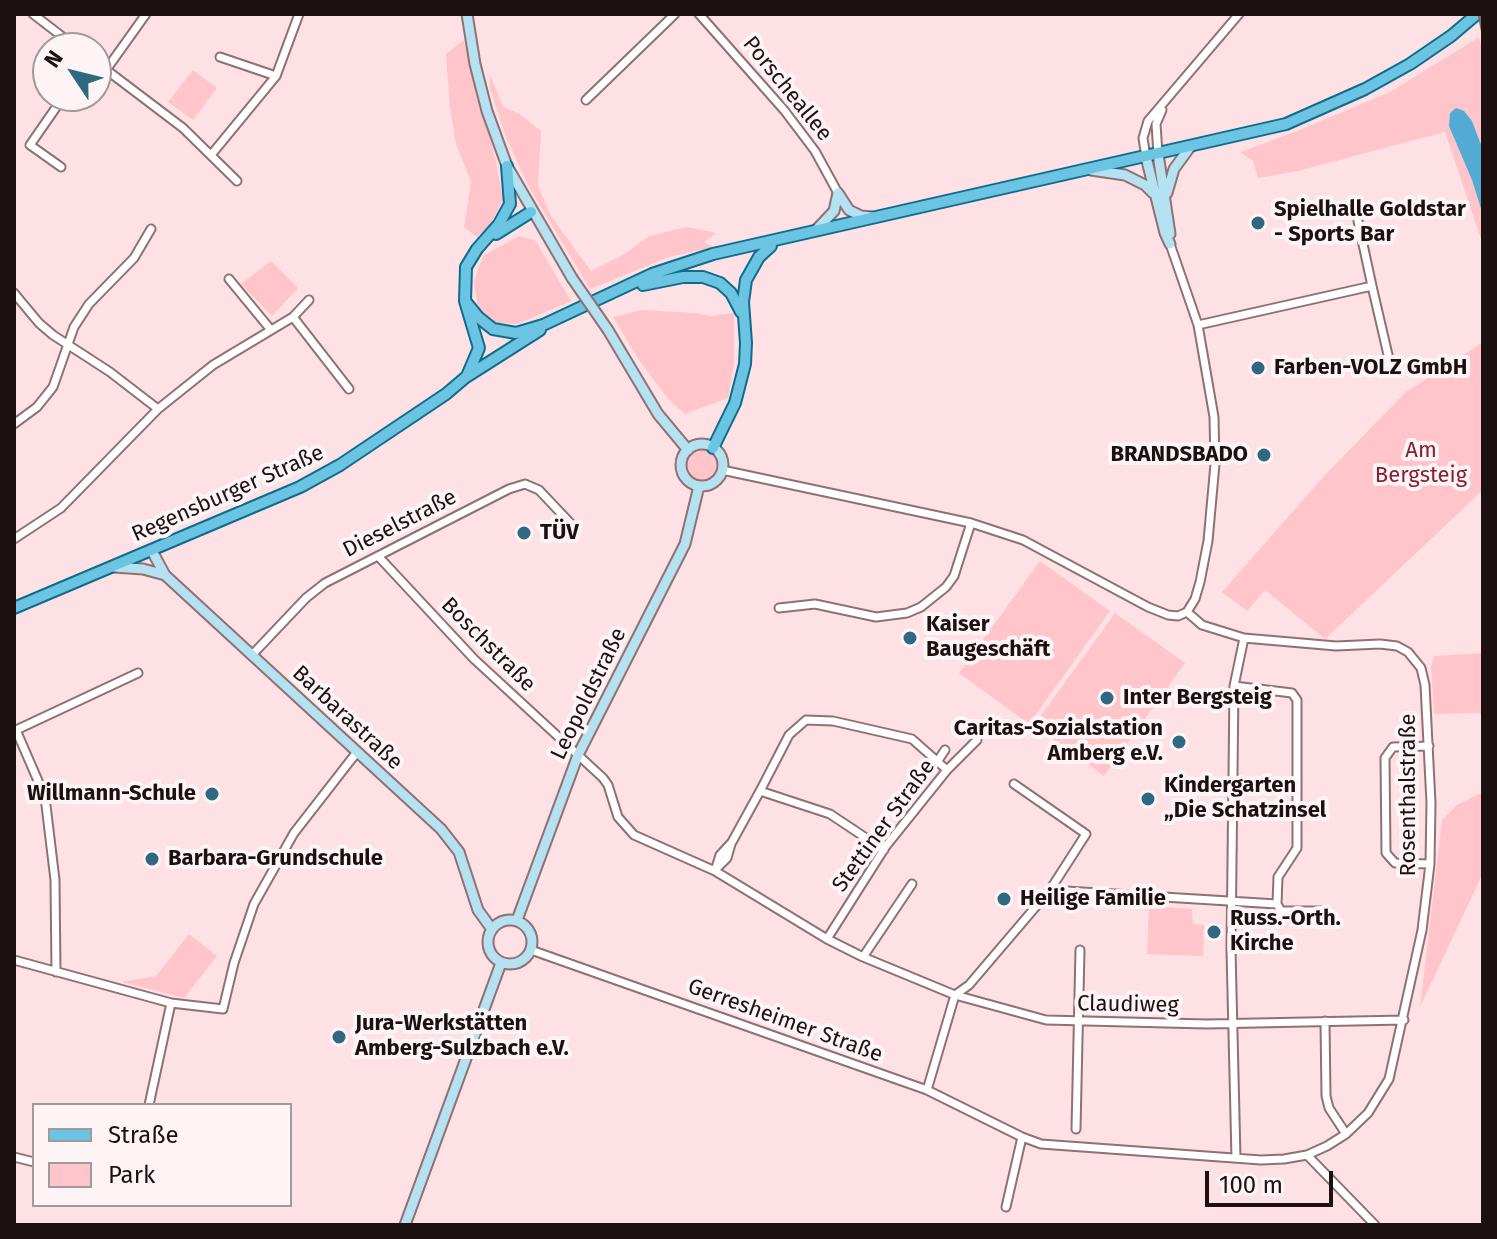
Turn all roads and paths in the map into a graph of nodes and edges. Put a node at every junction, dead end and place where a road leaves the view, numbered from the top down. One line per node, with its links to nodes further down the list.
1 (33, 14): 9 (street)
2 (146, 14): 11 (street)
3 (299, 14): 13 (street)
4 (467, 14): 21 (street)
5 (675, 14): 14 (street)
6 (699, 14): 25 (street, Porscheallee)
7 (1239, 14): 15 (street)
8 (1477, 14): 17 (main road)
9 (56, 32)
10 (220, 57): 13 (street)
11 (112, 62)
12 (112, 75): 19 (street)
13 (276, 76): 19 (street)
14 (586, 100)
15 (1165, 105): 18 (street); 20 (street)
16 (53, 112): 22 (street)
17 (1190, 147): 18 (main road); 27 (street)
18 (1158, 154): 20 (main road); 27 (street)
19 (211, 155): 24 (street)
20 (1146, 157): 23 (main road); 26 (street)
21 (507, 166): 28 (street); 33 (main road)
22 (61, 167)
23 (1091, 170): 26 (street); 29 (main road)
24 (237, 181)
25 (838, 193): 29 (street); 32 (street)
26 (1153, 193): 34 (street)
27 (1165, 200): 34 (street)
28 (531, 212): 33 (main road); 55 (street, bridge)
29 (886, 216): 32 (main road)
30 (1358, 221): 38 (street)
31 (151, 229): 47 (street)
32 (810, 233): 35 (main road); 42 (main road)
33 (487, 239): 41 (main road)
34 (1170, 244): 45 (street)
35 (771, 246): 37 (main road); 44 (main road)
36 (229, 279): 46 (street)
37 (643, 285): 44 (main road); 51 (main road)
38 (1372, 286): 45 (street); 48 (street)
39 (14, 293): 47 (street)
40 (309, 300): 43 (street)
41 (465, 301): 42 (main road); 49 (main road)
42 (566, 315): 49 (main road, Regensburger Straße)
43 (293, 317): 46 (street); 50 (street)
44 (745, 322): 54 (main road)
45 (1198, 325): 67 (street)
46 (271, 330): 52 (street)
47 (68, 345): 52 (street); 53 (street)
48 (1392, 372)
49 (466, 377): 51 (main road, Regensburger Straße)
50 (349, 389)
51 (446, 394): 61 (main road, Regensburger Straße)
52 (158, 409): 60 (street)
53 (14, 424)
54 (713, 448): 55 (street); 56 (street)
55 (688, 450): 57 (street)
56 (722, 470): 57 (street); 58 (street)
57 (699, 486): 77 (street, Leopoldstraße)
58 (971, 523): 66 (street); 67 (street)
59 (574, 527): 62 (street, Dieselstraße)
60 (14, 539)
61 (152, 551): 63 (main road, Regensburger Straße); 64 (street, Barbarastraße)
62 (378, 556): 69 (street, Dieselstraße); 77 (street, Boschstraße)
63 (114, 567): 64 (street); 65 (main road, Regensburger Straße)
64 (165, 575): 69 (street, Barbarastraße)
65 (14, 608)
66 (779, 608)
67 (1187, 612): 68 (street, Rosenthalstraße)
68 (1244, 638): 71 (street); 74 (street, Rosenthalstraße)
69 (252, 655): 76 (street, Barbarastraße)
70 (138, 673): 72 (street)
71 (1234, 686): 87 (street); 88 (street)
72 (15, 730): 98 (street)
73 (977, 740): 79 (street, Stettiner Straße)
74 (1429, 746): 83 (street, Rosenthalstraße); 83 (street)
75 (945, 750): 78 (street)
76 (357, 752): 91 (street, Barbarastraße); 100 (street)
77 (578, 755): 84 (street, Claudiweg); 90 (street, Leopoldstraße)
78 (937, 762): 79 (street); 81 (street)
79 (947, 770): 82 (street, Stettiner Straße)
80 (1014, 784): 86 (street)
81 (760, 791): 82 (street); 84 (street)
82 (884, 850): 92 (street, Stettiner Straße)
83 (1430, 864): 101 (street, Rosenthalstraße)
84 (715, 871): 92 (street, Claudiweg)
85 (912, 884): 95 (street)
86 (1050, 890): 87 (street); 99 (street)
87 (1231, 903): 88 (street); 104 (street)
88 (1277, 904): 89 (street)
89 (1323, 911)
90 (517, 920): 91 (street); 93 (street)
91 (491, 928): 97 (street)
92 (827, 939): 95 (street, Claudiweg)
93 (531, 950): 97 (street); 105 (street, Gerresheimer Straße)
94 (1080, 950): 103 (street)
95 (863, 957): 99 (street, Claudiweg)
96 (14, 960): 98 (street)
97 (501, 963): 114 (street)
98 (56, 972): 100 (street)
99 (955, 995): 103 (street, Claudiweg); 105 (street)
100 (171, 1003): 106 (street)
101 (1404, 1020): 102 (street, Claudiweg); 108 (street, Rosenthalstraße)
102 (1325, 1021): 104 (street, Claudiweg); 108 (street)
103 (1078, 1022): 104 (street, Claudiweg); 107 (street)
104 (1235, 1024): 111 (street)
105 (927, 1090): 109 (street, Gerresheimer Straße)
106 (149, 1103)
107 (1076, 1129)
108 (1346, 1134): 110 (street, Rosenthalstraße)
109 (1022, 1137): 111 (street, Gerresheimer Straße); 113 (street)
110 (1307, 1155): 112 (street, Rosenthalstraße); 115 (street)
111 (1236, 1158): 112 (street, Gerresheimer Straße)
112 (1284, 1159)
113 (1006, 1207)
114 (405, 1225)
115 (1375, 1225)

